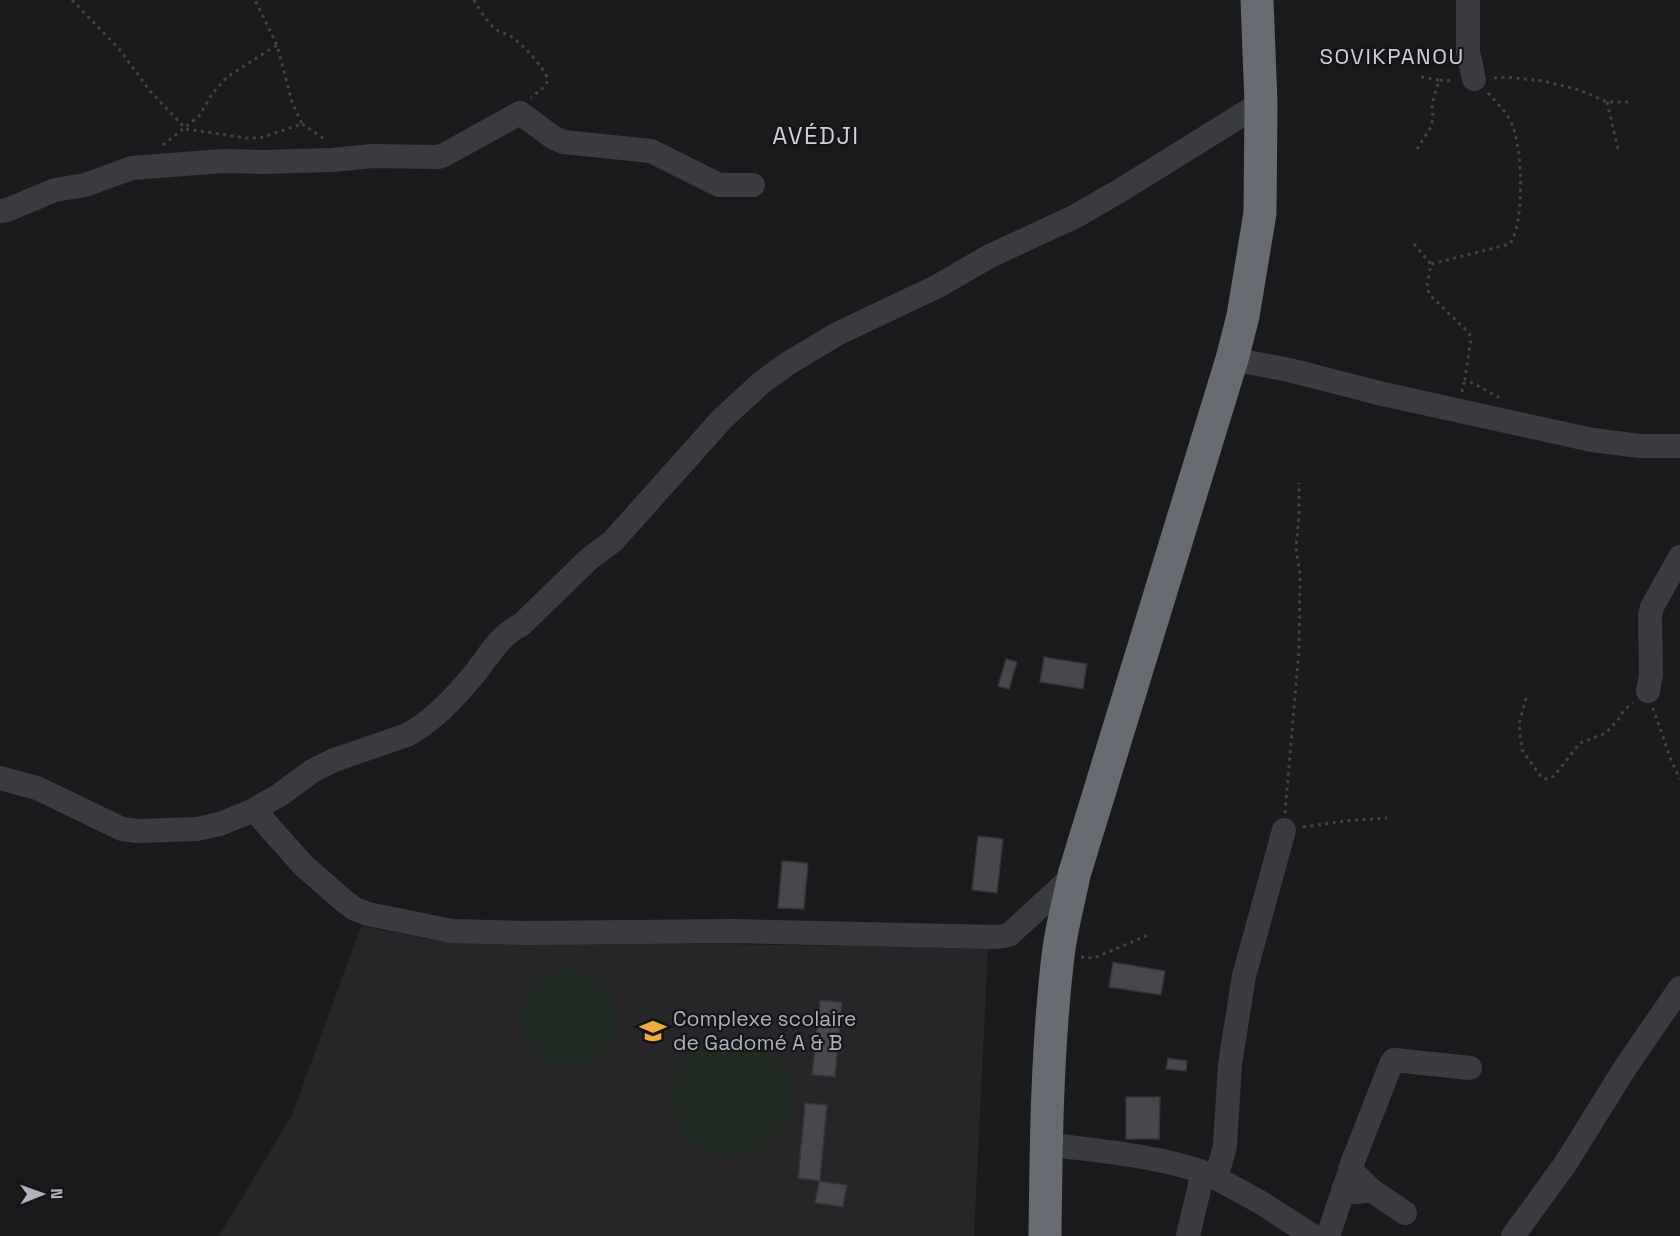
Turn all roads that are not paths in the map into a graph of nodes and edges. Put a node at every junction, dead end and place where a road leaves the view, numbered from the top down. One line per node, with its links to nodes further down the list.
1 (1257, 0): 4 (highway)
2 (1468, 0): 3 (street)
3 (1474, 79)
4 (1261, 103): 7 (highway); 12 (street)
5 (753, 185): 6 (street)
6 (0, 211)
7 (1232, 359): 8 (street); 14 (highway)
8 (1680, 446)
9 (1680, 558): 10 (street)
10 (1648, 691)
11 (0, 778): 12 (street)
12 (254, 810): 14 (street)
13 (1284, 830): 18 (street)
14 (1074, 874): 17 (highway)
15 (1680, 988): 25 (street)
16 (1470, 1068): 19 (street)
17 (1046, 1144): 18 (street); 21 (highway)
18 (1209, 1175): 22 (street); 23 (street)
19 (1347, 1180): 20 (street); 24 (street)
20 (1405, 1213)
21 (1045, 1236)
22 (1188, 1236)
23 (1313, 1236)
24 (1328, 1236)
25 (1513, 1236)

